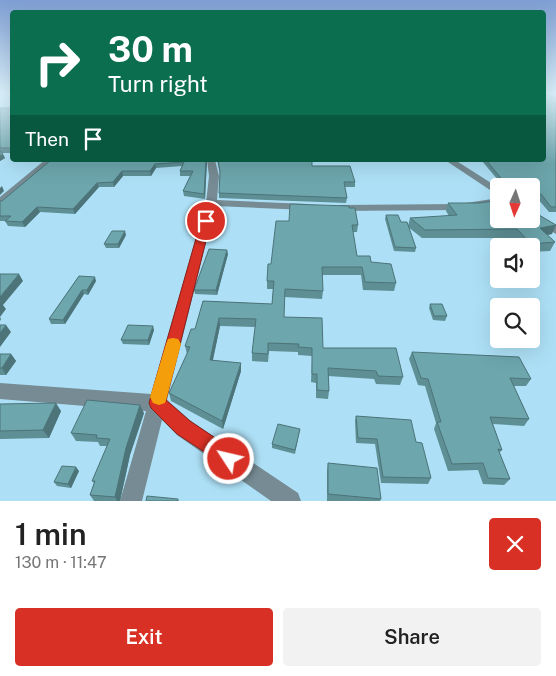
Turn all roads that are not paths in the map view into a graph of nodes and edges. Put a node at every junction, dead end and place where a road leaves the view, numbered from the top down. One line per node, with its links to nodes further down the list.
1 (48, 162): 5 (street)
2 (211, 162): 7 (street)
3 (452, 162): 4 (street)
4 (490, 187)
5 (0, 202)
6 (490, 202): 7 (street)
7 (211, 203): 11 (street)
8 (540, 220): 9 (street)
9 (556, 230)
10 (0, 390): 11 (street)
11 (157, 403): 12 (street); 13 (street)
12 (131, 501)
13 (290, 501)

